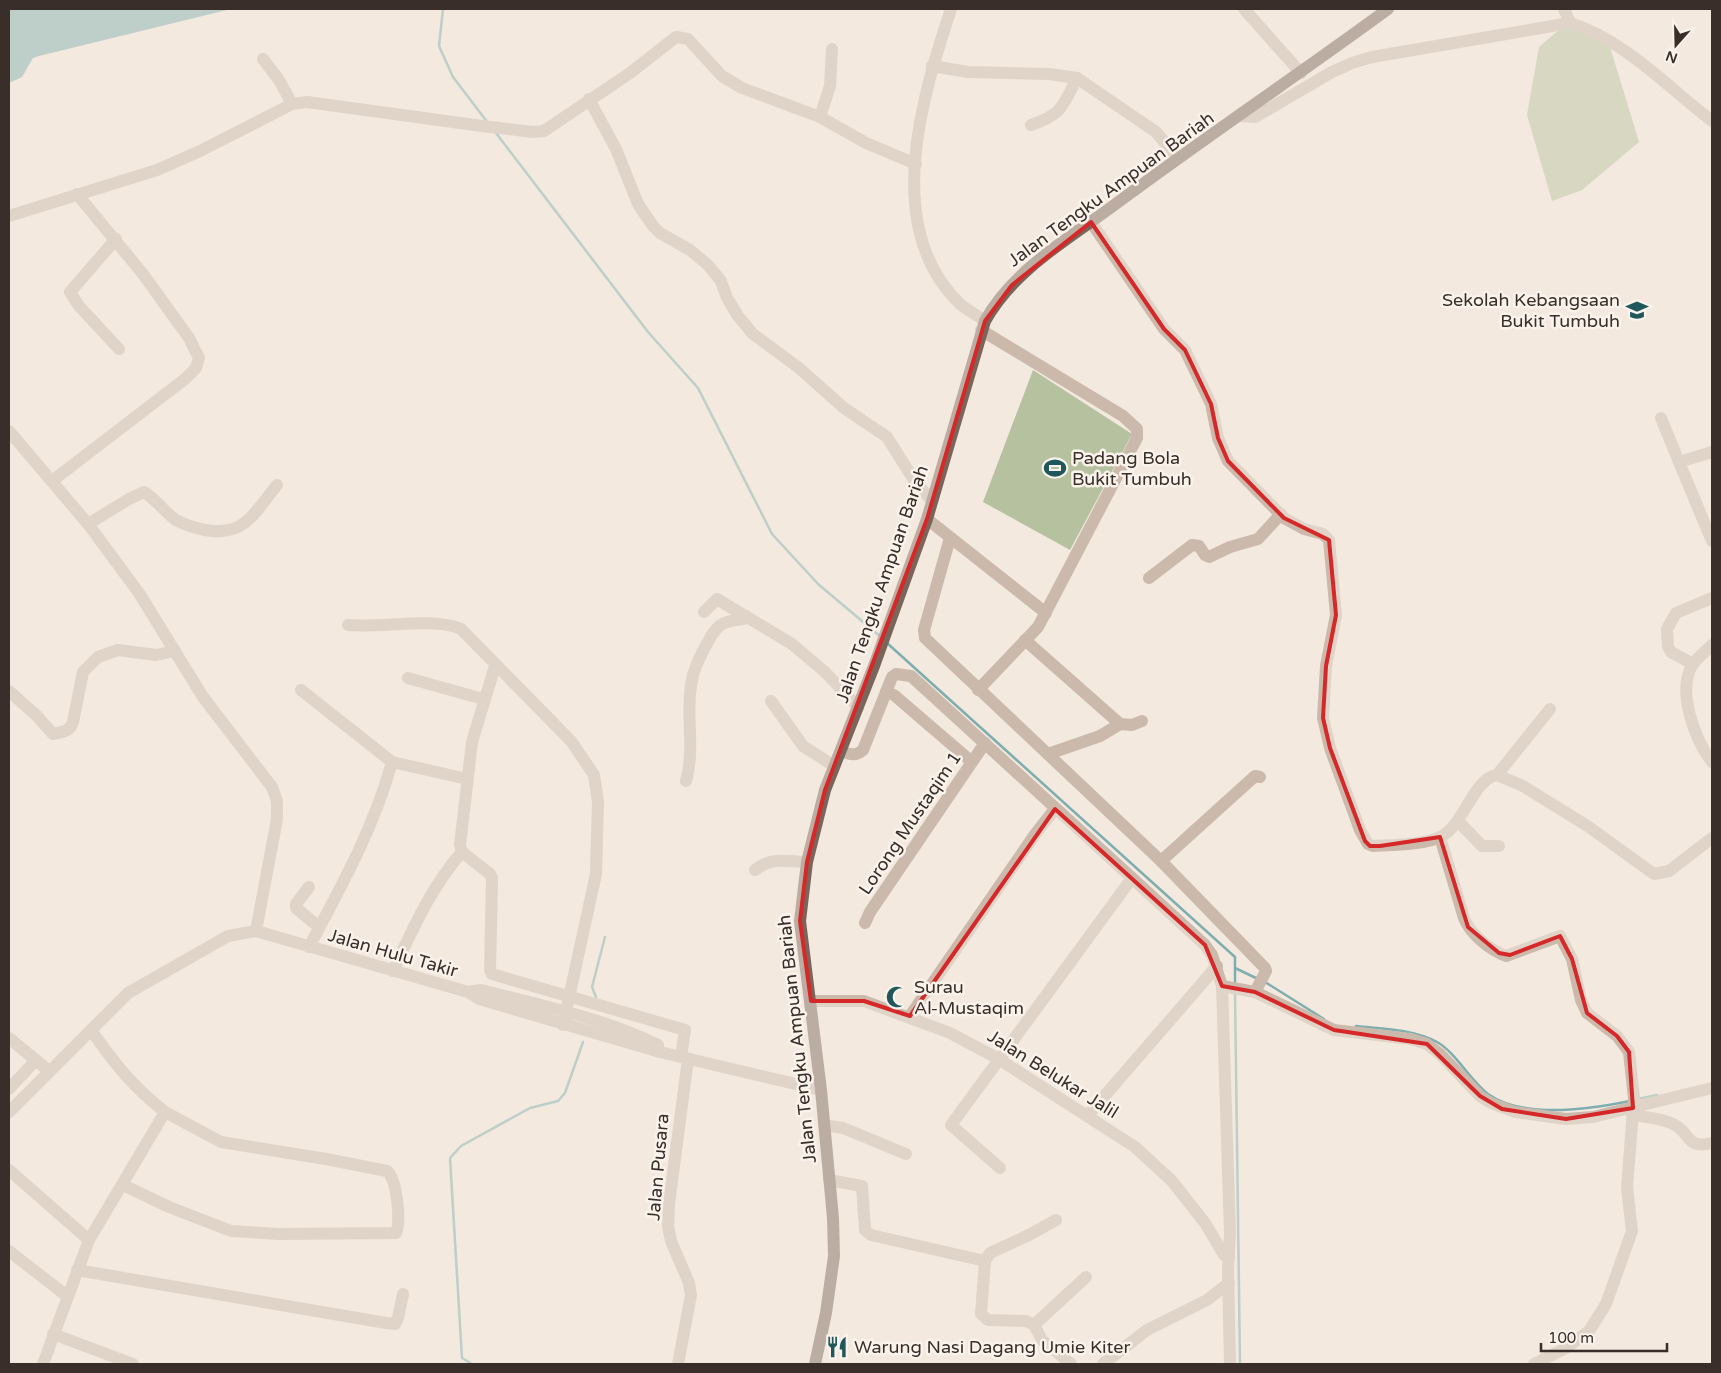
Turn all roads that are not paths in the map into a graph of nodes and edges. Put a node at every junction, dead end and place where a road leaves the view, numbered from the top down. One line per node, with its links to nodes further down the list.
1 (951, 9): 8 (street)
2 (1244, 9): 9 (street)
3 (1388, 9): 9 (main road, Jalan Tengku Ampuan Bariah)
4 (1564, 9): 5 (street)
5 (1570, 22): 13 (street); 15 (street)
6 (832, 49): 14 (street)
7 (262, 60): 12 (street)
8 (932, 66): 10 (street); 18 (street)
9 (1301, 73): 13 (main road, Jalan Tengku Ampuan Bariah)
10 (1076, 78): 16 (street); 17 (street)
11 (589, 99): 12 (street); 14 (street); 31 (street)
12 (292, 104): 19 (street)
13 (1240, 116): 17 (main road, Jalan Tengku Ampuan Bariah)
14 (820, 117): 18 (street)
15 (1712, 121)
16 (1031, 125)
17 (1178, 158): 21 (main road, Jalan Tengku Ampuan Bariah)
18 (916, 164): 23 (street)
19 (77, 194): 20 (street); 22 (street)
20 (9, 216)
21 (1090, 222): 23 (main road, Jalan Tengku Ampuan Bariah); 32 (street)
22 (116, 239): 24 (street); 29 (street)
23 (983, 326): 31 (main road, Jalan Tengku Ampuan Bariah); 40 (street)
24 (119, 349)
25 (1662, 418): 28 (street)
26 (9, 431): 29 (street)
27 (1712, 452): 28 (street)
28 (1679, 462): 36 (street)
29 (52, 481): 34 (street)
30 (277, 486): 34 (street)
31 (932, 502): 33 (main road, Jalan Tengku Ampuan Bariah)
32 (1281, 514): 37 (street); 72 (street)
33 (927, 519): 35 (street); 55 (main road, Jalan Tengku Ampuan Bariah)
34 (88, 524): 45 (street)
35 (950, 538): 40 (street); 50 (street)
36 (1712, 541)
37 (1149, 578)
38 (1712, 598): 46 (street)
39 (704, 612): 41 (street)
40 (1046, 612): 43 (street)
41 (746, 616): 55 (street); 69 (street)
42 (348, 625): 47 (street)
43 (1025, 640): 50 (street); 58 (street)
44 (1712, 645): 46 (street)
45 (174, 652): 51 (street); 83 (street)
46 (1693, 664): 64 (street)
47 (495, 666): 53 (street); 89 (street)
48 (408, 678): 53 (street)
49 (302, 690): 62 (street)
50 (978, 690): 61 (street)
51 (9, 691)
52 (886, 692): 59 (street); 60 (street); 63 (street)
53 (483, 700): 68 (street)
54 (771, 701): 65 (street)
55 (858, 707): 60 (main road, Jalan Tengku Ampuan Bariah)
56 (1550, 709): 66 (street)
57 (1142, 721): 58 (street)
58 (1120, 724): 61 (street)
59 (985, 743): 63 (street, Lorong Mustaqim 1); 70 (street)
60 (840, 751): 65 (main road, Jalan Tengku Ampuan Bariah)
61 (1048, 754): 76 (street)
62 (392, 762): 68 (street); 82 (street)
63 (972, 762): 81 (street, Lorong Mustaqim 1)
64 (1712, 762)
65 (834, 766): 77 (main road, Jalan Tengku Ampuan Bariah)
66 (1497, 775): 71 (street); 73 (street)
67 (1260, 777): 76 (street)
68 (467, 779): 75 (street)
69 (686, 781)
70 (1055, 809): 79 (street); 91 (street)
71 (1458, 821): 72 (street); 74 (street)
72 (1440, 837): 102 (street)
73 (1712, 838)
74 (1499, 846)
75 (462, 852): 86 (street); 89 (street)
76 (1162, 861): 88 (street)
77 (807, 862): 78 (street); 90 (main road, Jalan Tengku Ampuan Bariah)
78 (755, 870)
79 (1132, 878): 85 (street); 97 (street)
80 (309, 887): 82 (street)
81 (865, 923)
82 (319, 927): 84 (street)
83 (256, 931): 84 (street, Jalan Hulu Takir); 93 (street, Jalan Hulu Takir)
84 (309, 947): 86 (street, Jalan Hulu Takir)
85 (1217, 966): 87 (street); 105 (street)
86 (393, 971): 92 (street, Jalan Hulu Takir)
87 (1225, 986): 88 (street); 116 (street)
88 (1251, 990): 102 (street)
89 (569, 996): 92 (street); 95 (street, Jalan Pusara)
90 (811, 1001): 91 (street, Jalan Belukar Jalil); 101 (main road, Jalan Tengku Ampuan Bariah)
91 (910, 1016): 97 (street, Jalan Belukar Jalil)
92 (565, 1018): 95 (street, Jalan Hulu Takir)
93 (90, 1030): 98 (street, Jalan Hulu Takir); 104 (street)
94 (9, 1038): 96 (street)
95 (685, 1058): 101 (street, Jalan Hulu Takir); 127 (street, Jalan Pusara)
96 (36, 1060): 98 (street); 100 (street)
97 (1000, 1060): 105 (street, Jalan Belukar Jalil); 109 (street)
98 (50, 1071): 103 (street, Jalan Hulu Takir)
99 (1712, 1088): 102 (street)
100 (9, 1089)
101 (821, 1090): 106 (main road, Jalan Tengku Ampuan Bariah)
102 (1633, 1106): 107 (street); 132 (street)
103 (9, 1112)
104 (165, 1112): 112 (street); 112 (street)
105 (1088, 1115): 116 (street, Jalan Belukar Jalil)
106 (824, 1125): 108 (street); 111 (main road, Jalan Tengku Ampuan Bariah)
107 (1712, 1143)
108 (906, 1154)
109 (1000, 1168)
110 (9, 1170): 114 (street)
111 (829, 1180): 117 (street); 128 (main road, Jalan Tengku Ampuan Bariah)
112 (123, 1185): 114 (street)
113 (1056, 1220): 117 (street)
114 (89, 1240): 118 (street)
115 (9, 1251): 122 (street)
116 (1229, 1257): 120 (street)
117 (985, 1261): 123 (street)
118 (77, 1270): 121 (street); 122 (street)
119 (1086, 1277): 123 (street)
120 (1229, 1283): 130 (street); 131 (street)
121 (404, 1294)
122 (67, 1296): 124 (street)
123 (1034, 1325): 129 (street)
124 (53, 1334): 125 (street); 126 (street)
125 (43, 1364)
126 (133, 1364)
127 (678, 1364)
128 (815, 1364)
129 (1071, 1364)
130 (1103, 1364)
131 (1230, 1364)
132 (1534, 1364)

